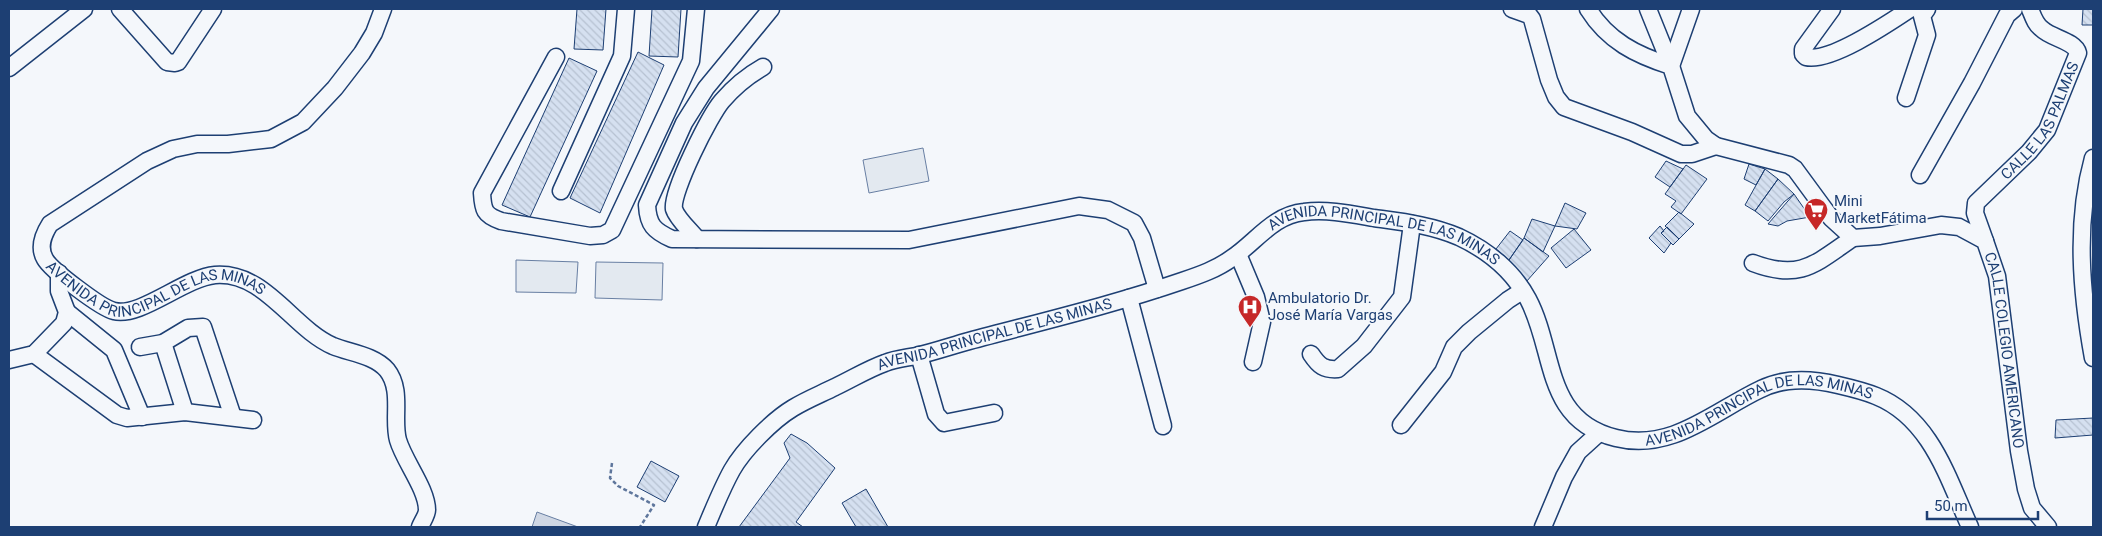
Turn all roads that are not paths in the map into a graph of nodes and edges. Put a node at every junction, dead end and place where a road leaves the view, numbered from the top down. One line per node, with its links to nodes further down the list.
1 (84, 9): 19 (street)
2 (120, 9): 3 (street)
3 (213, 9)
4 (383, 9): 31 (street, AVENIDA PRINCIPAL DE LAS MINAS)
5 (626, 9): 24 (street)
6 (696, 9): 16 (street)
7 (771, 9): 27 (street)
8 (1512, 9): 21 (street)
9 (1588, 9): 17 (street)
10 (1648, 9): 17 (street)
11 (1691, 9): 17 (street)
12 (1832, 9): 15 (street)
13 (2014, 9): 23 (street)
14 (2030, 9): 28 (street, CALLE LAS PALMAS)
15 (1920, 11): 20 (street)
16 (556, 56)
17 (1671, 66): 21 (street)
18 (763, 67): 27 (street)
19 (9, 68)
20 (1906, 98)
21 (1716, 146): 26 (street)
22 (2093, 158): 41 (street)
23 (1920, 175)
24 (561, 191)
25 (1412, 224): 29 (street, AVENIDA PRINCIPAL DE LAS MINAS); 33 (street, AVENIDA PRINCIPAL DE LAS MINAS); 39 (street)
26 (1852, 238): 28 (street, CALLE COLEGIO AMERICANO); 30 (street)
27 (697, 239): 32 (street)
28 (1985, 241): 56 (street, CALLE COLEGIO AMERICANO)
29 (1238, 254): 32 (street, AVENIDA PRINCIPAL DE LAS MINAS); 43 (street)
30 (1753, 263)
31 (60, 273): 35 (street); 52 (street, AVENIDA PRINCIPAL DE LAS MINAS)
32 (1157, 290): 34 (street, AVENIDA PRINCIPAL DE LAS MINAS)
33 (1522, 291): 49 (street); 51 (street, AVENIDA PRINCIPAL DE LAS MINAS)
34 (1129, 298): 40 (street, AVENIDA PRINCIPAL DE LAS MINAS); 50 (street)
35 (67, 312): 38 (street); 46 (street)
36 (163, 343): 37 (street); 44 (street); 47 (street)
37 (140, 347)
38 (34, 354): 42 (street); 46 (street)
39 (1311, 354)
40 (919, 355): 45 (street); 53 (street, AVENIDA PRINCIPAL DE LAS MINAS)
41 (2093, 358)
42 (9, 360)
43 (1253, 362)
44 (185, 412): 46 (street); 47 (street)
45 (994, 413)
46 (142, 417)
47 (233, 417): 48 (street)
48 (253, 420)
49 (1401, 425)
50 (1163, 426)
51 (1599, 433): 54 (street); 55 (street, AVENIDA PRINCIPAL DE LAS MINAS)
52 (420, 527)
53 (706, 527)
54 (1543, 527)
55 (1970, 527)
56 (2048, 527)

